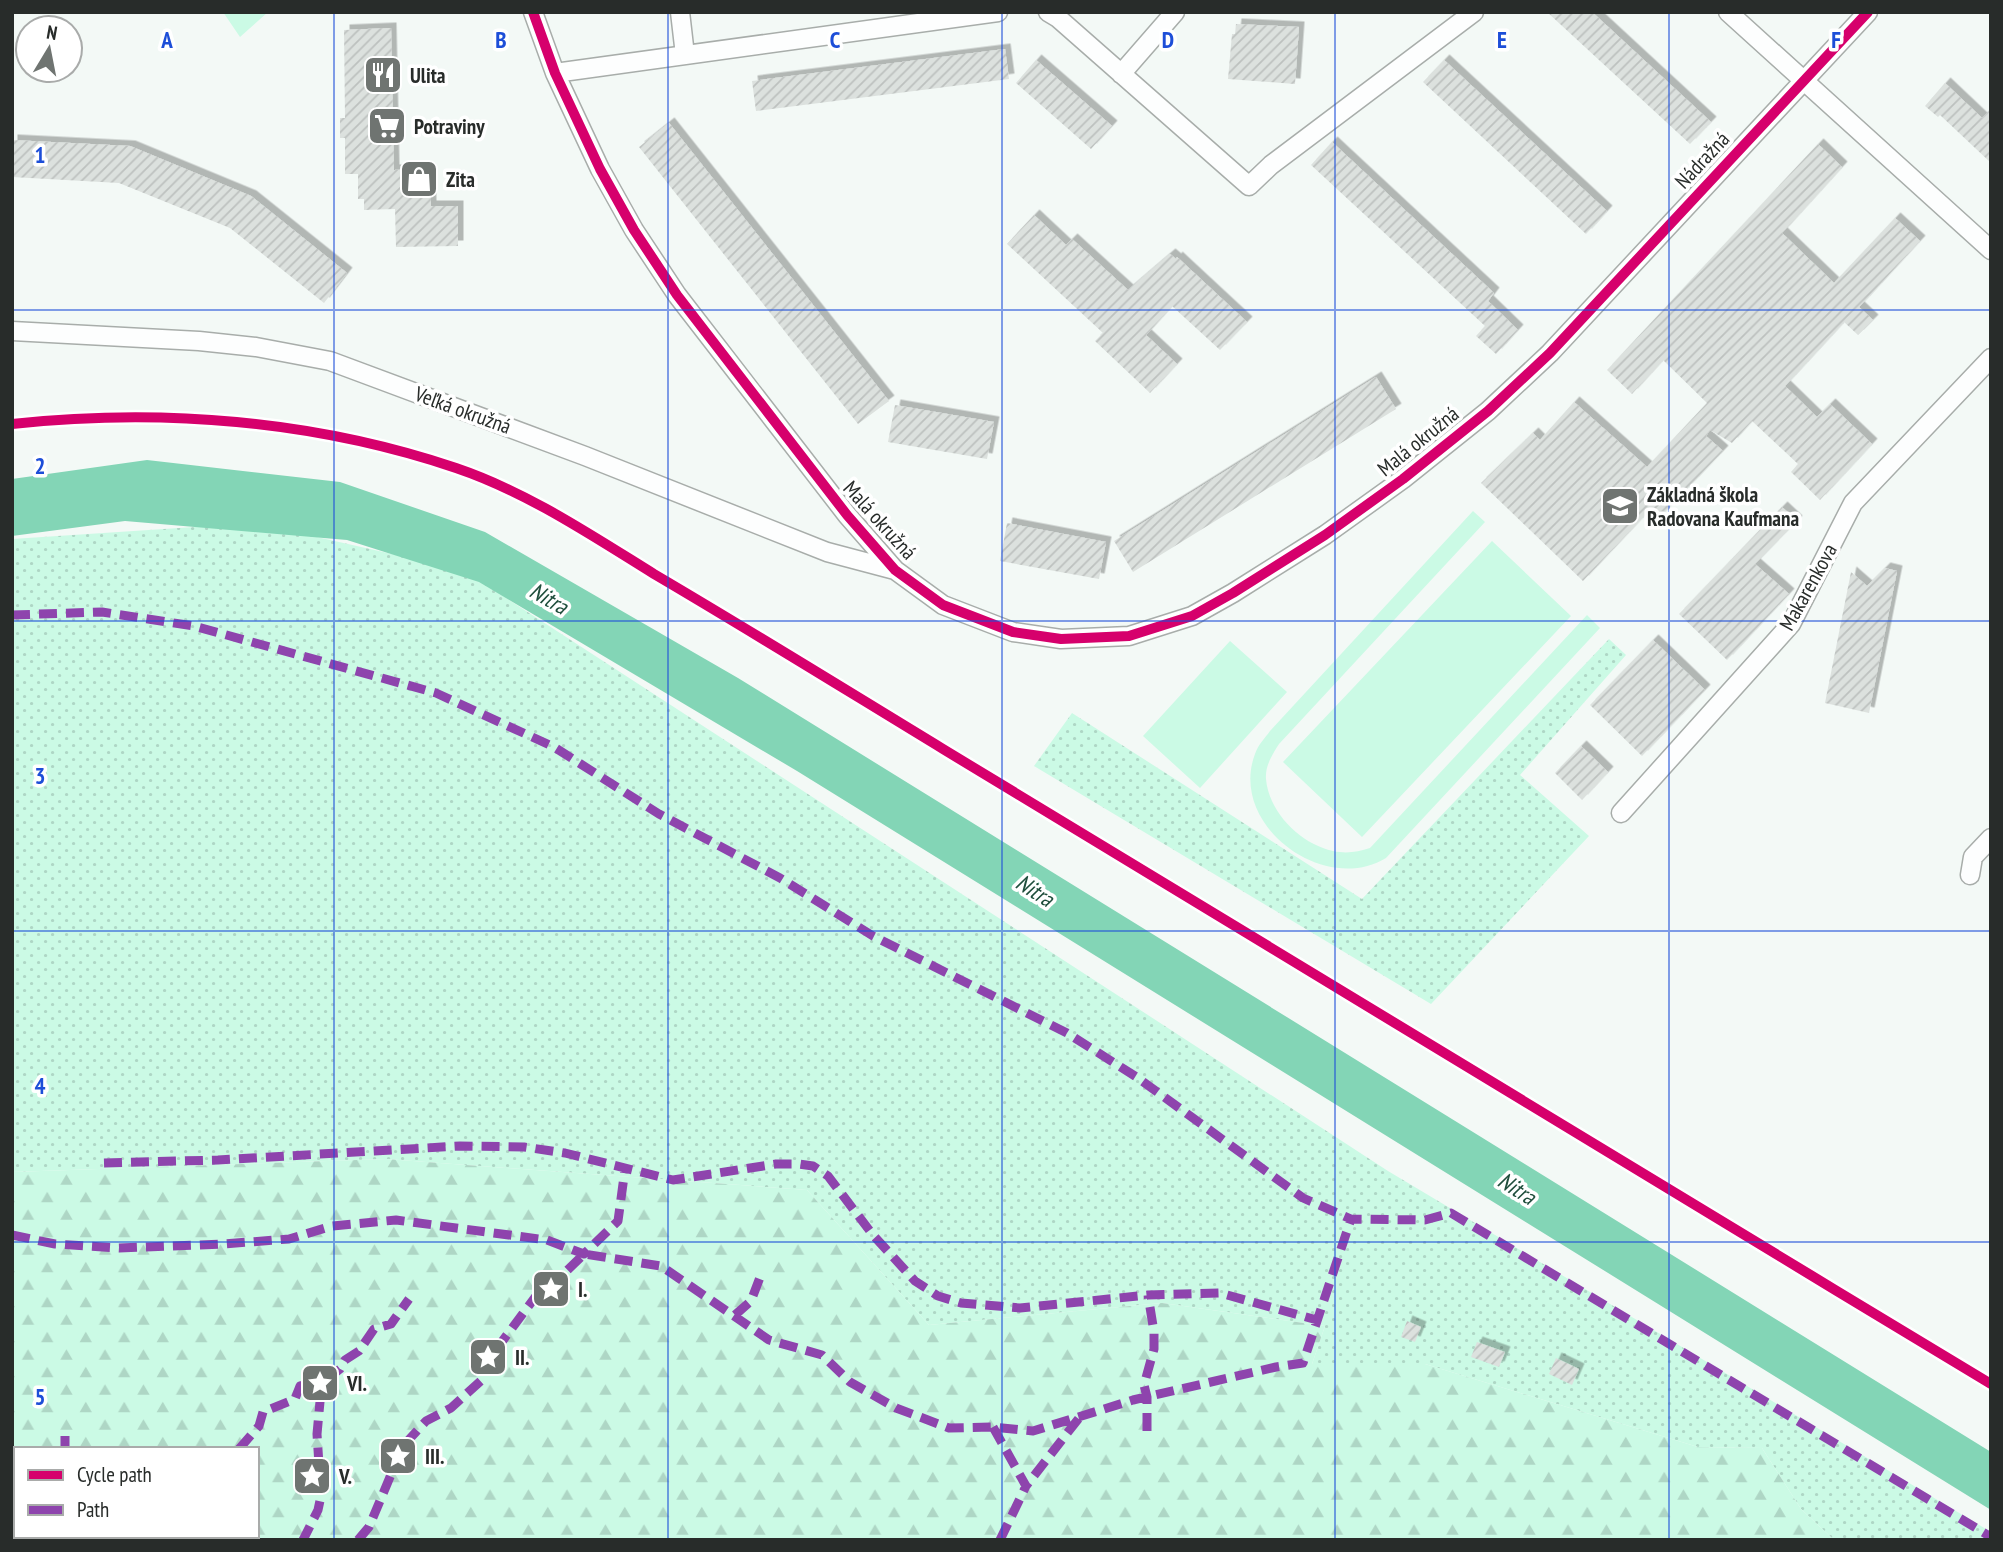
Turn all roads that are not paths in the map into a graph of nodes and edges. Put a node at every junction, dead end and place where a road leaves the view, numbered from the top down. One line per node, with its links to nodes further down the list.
1 (533, 12): 10 (street, Malá okružná)
2 (680, 12): 9 (street)
3 (998, 12): 9 (street)
4 (1048, 12): 11 (street)
5 (1175, 12): 11 (street)
6 (1473, 12): 11 (street)
7 (1728, 12): 12 (street)
8 (1868, 12): 12 (street, Nádražná)
9 (685, 55): 10 (street)
10 (555, 73): 17 (street, Malá okružná)
11 (1121, 74)
12 (1803, 80): 13 (street); 15 (street, Nádražná)
13 (1991, 250)
14 (12, 331): 17 (street, Veľká okružná)
15 (1566, 336): 17 (street, Malá okružná)
16 (1991, 358): 18 (street, Makarenkova)
17 (895, 569)
18 (1621, 813)
19 (1991, 838): 20 (street)
20 (1970, 875)

